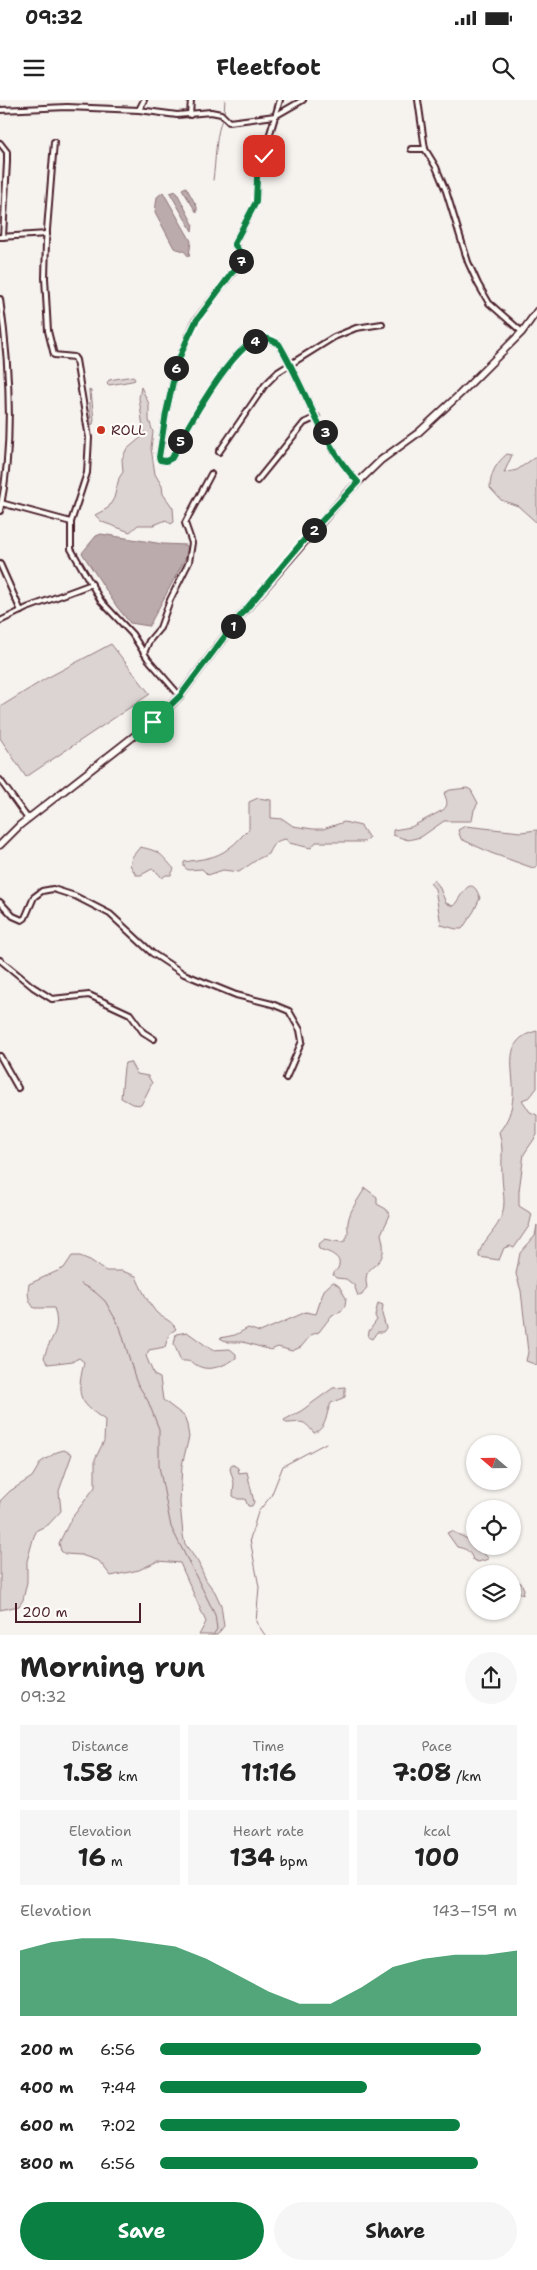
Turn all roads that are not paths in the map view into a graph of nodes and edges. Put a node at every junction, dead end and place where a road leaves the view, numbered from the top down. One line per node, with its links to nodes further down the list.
1 (144, 100): 7 (street)
2 (191, 100): 8 (street)
3 (280, 100): 9 (street)
4 (303, 100): 9 (street)
5 (418, 100): 13 (street)
6 (0, 110): 7 (street)
7 (139, 110): 8 (street)
8 (190, 115): 9 (street)
9 (275, 116): 20 (street)
10 (54, 142): 14 (street)
11 (0, 143): 15 (street)
12 (411, 149): 13 (street)
13 (424, 150): 19 (street)
14 (47, 234): 15 (street); 30 (street)
15 (1, 237)
16 (0, 299): 21 (street)
17 (537, 311): 19 (main road)
18 (382, 324): 20 (street)
19 (522, 332): 27 (main road)
20 (290, 362): 23 (street); 24 (street)
21 (7, 366): 22 (street); 28 (street)
22 (0, 367)
23 (317, 417): 26 (street); 27 (street)
24 (219, 452)
25 (211, 474): 35 (street)
26 (256, 480)
27 (358, 482): 36 (main road)
28 (1, 503): 29 (street); 30 (street)
29 (0, 511)
30 (71, 522): 32 (street)
31 (0, 564): 33 (street)
32 (92, 584): 33 (street); 35 (street)
33 (22, 611): 34 (street)
34 (0, 621)
35 (144, 653): 36 (street)
36 (180, 696): 38 (main road)
37 (0, 780): 38 (street)
38 (28, 819): 39 (main road)
39 (0, 845)
40 (0, 902): 44 (street)
41 (0, 960): 42 (street)
42 (154, 1039)
43 (0, 1056): 45 (street)
44 (286, 1078)
45 (18, 1088)

